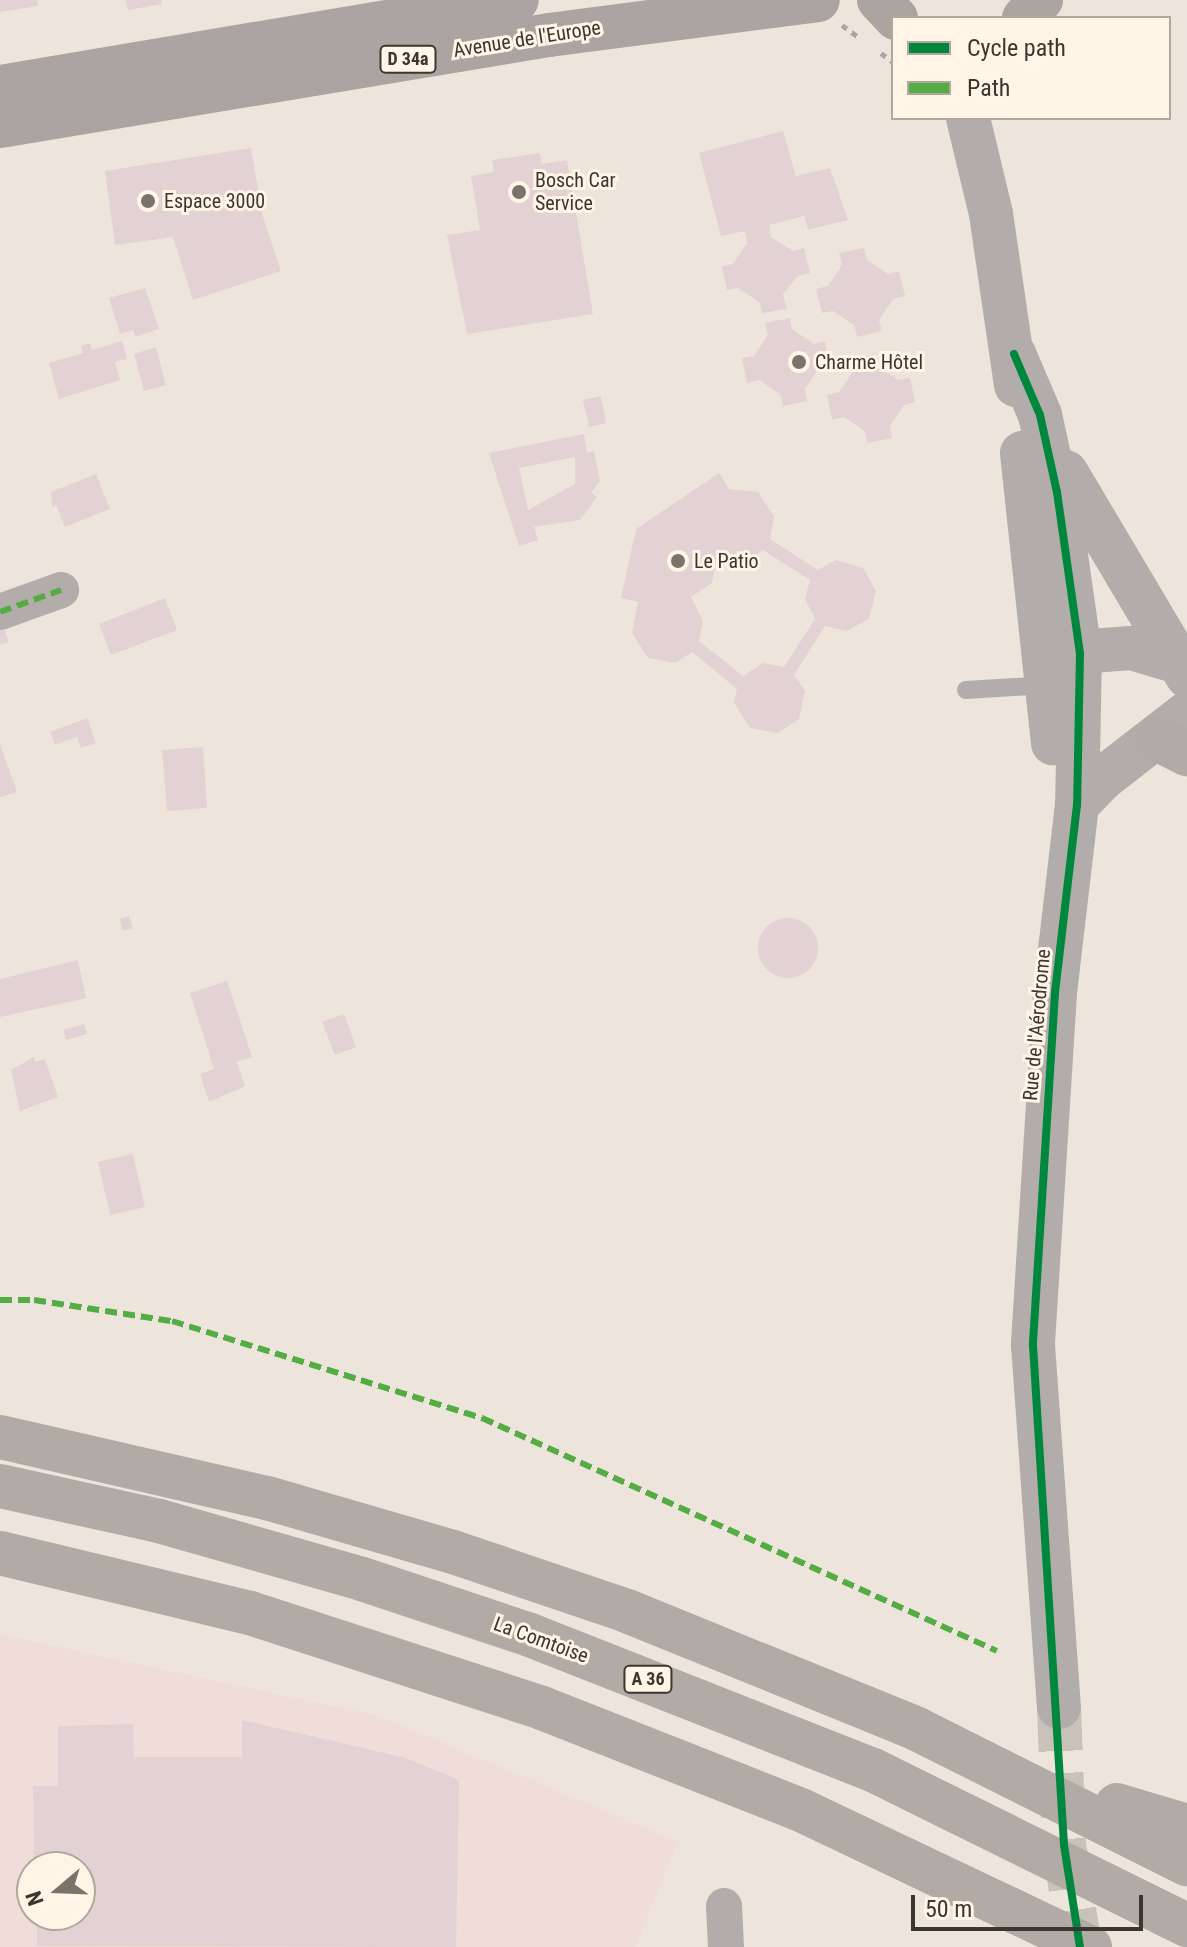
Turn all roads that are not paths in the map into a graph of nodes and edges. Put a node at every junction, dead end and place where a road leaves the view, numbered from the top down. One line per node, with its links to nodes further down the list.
1 (517, 0): 7 (main road, Avenue de l'Europe / D 34a)
2 (818, 0): 10 (main road, Avenue de l'Europe / D 34a)
3 (879, 0): 5 (main road)
4 (1041, 0): 6 (main road)
5 (894, 16)
6 (1026, 16)
7 (0, 87)
8 (968, 120): 11 (street, Rue de l'Aérodrome)
9 (998, 120): 11 (street, Rue de l'Aérodrome)
10 (0, 126)
11 (991, 214): 12 (street, Rue de l'Aérodrome)
12 (1014, 354): 13 (street, Rue de l'Aérodrome); 17 (street, Rue de l'Aérodrome)
13 (1040, 415): 16 (street); 17 (street, Rue de l'Aérodrome)
14 (61, 590): 15 (street)
15 (0, 612)
16 (1182, 669): 17 (street)
17 (1063, 685): 18 (lane); 19 (street); 20 (street, Rue de l'Aérodrome); 21 (street, Rue de l'Aérodrome)
18 (966, 690)
19 (1177, 736): 20 (street)
20 (1077, 805): 21 (street, Rue de l'Aérodrome)
21 (1059, 945): 25 (street, Rue de l'Aérodrome)
22 (0, 1437): 26 (highway)
23 (0, 1486): 30 (highway, La Comtoise / A 36)
24 (0, 1553): 32 (highway)
25 (1059, 1707)
26 (1044, 1788): 27 (highway); 28 (highway)
27 (1187, 1826)
28 (1187, 1864)
29 (724, 1906): 31 (street)
30 (1187, 1925)
31 (726, 1947)
32 (1090, 1947)

